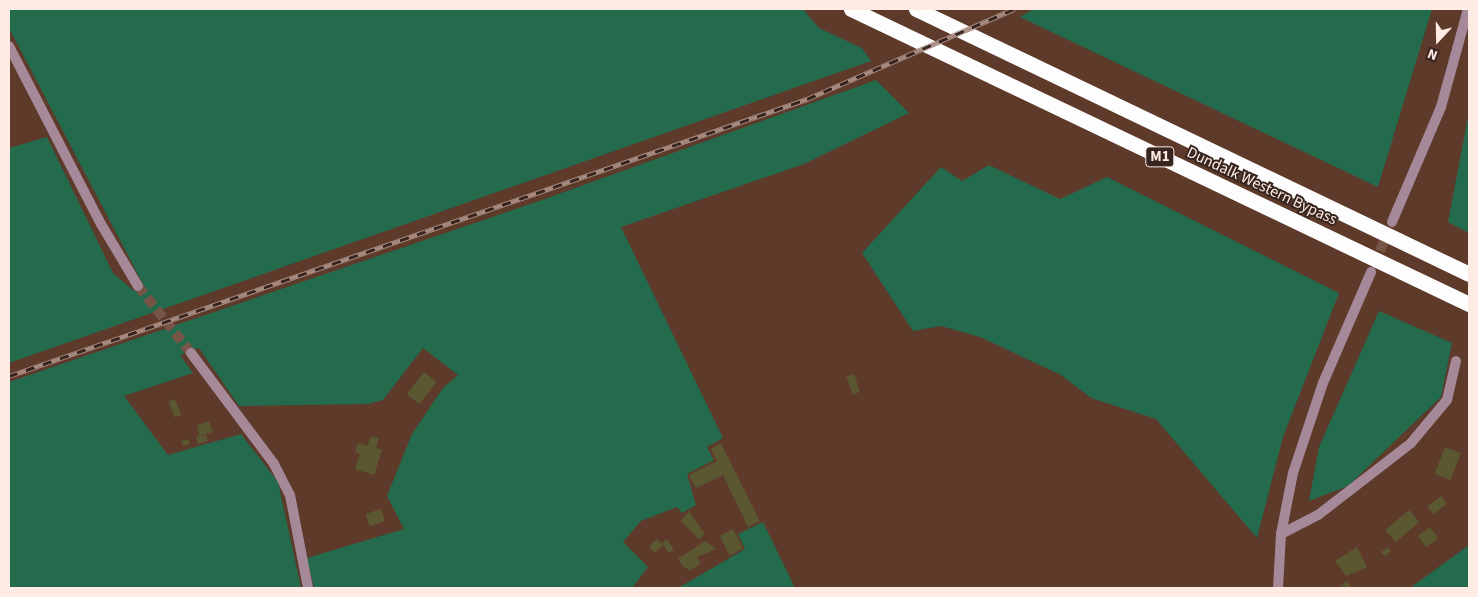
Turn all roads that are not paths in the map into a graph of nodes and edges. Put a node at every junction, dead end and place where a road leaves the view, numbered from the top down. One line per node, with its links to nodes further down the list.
1 (851, 9): 9 (highway, Dundalk Western Bypass / M1)
2 (916, 9): 7 (highway, Dundalk Western Bypass / M1)
3 (1468, 9): 5 (street)
4 (9, 46): 8 (street)
5 (1392, 222)
6 (1370, 272): 12 (street)
7 (1469, 274)
8 (138, 286)
9 (1469, 304)
10 (191, 353): 13 (street)
11 (1456, 361): 12 (street)
12 (1281, 534): 14 (street)
13 (308, 588)
14 (1278, 588)

